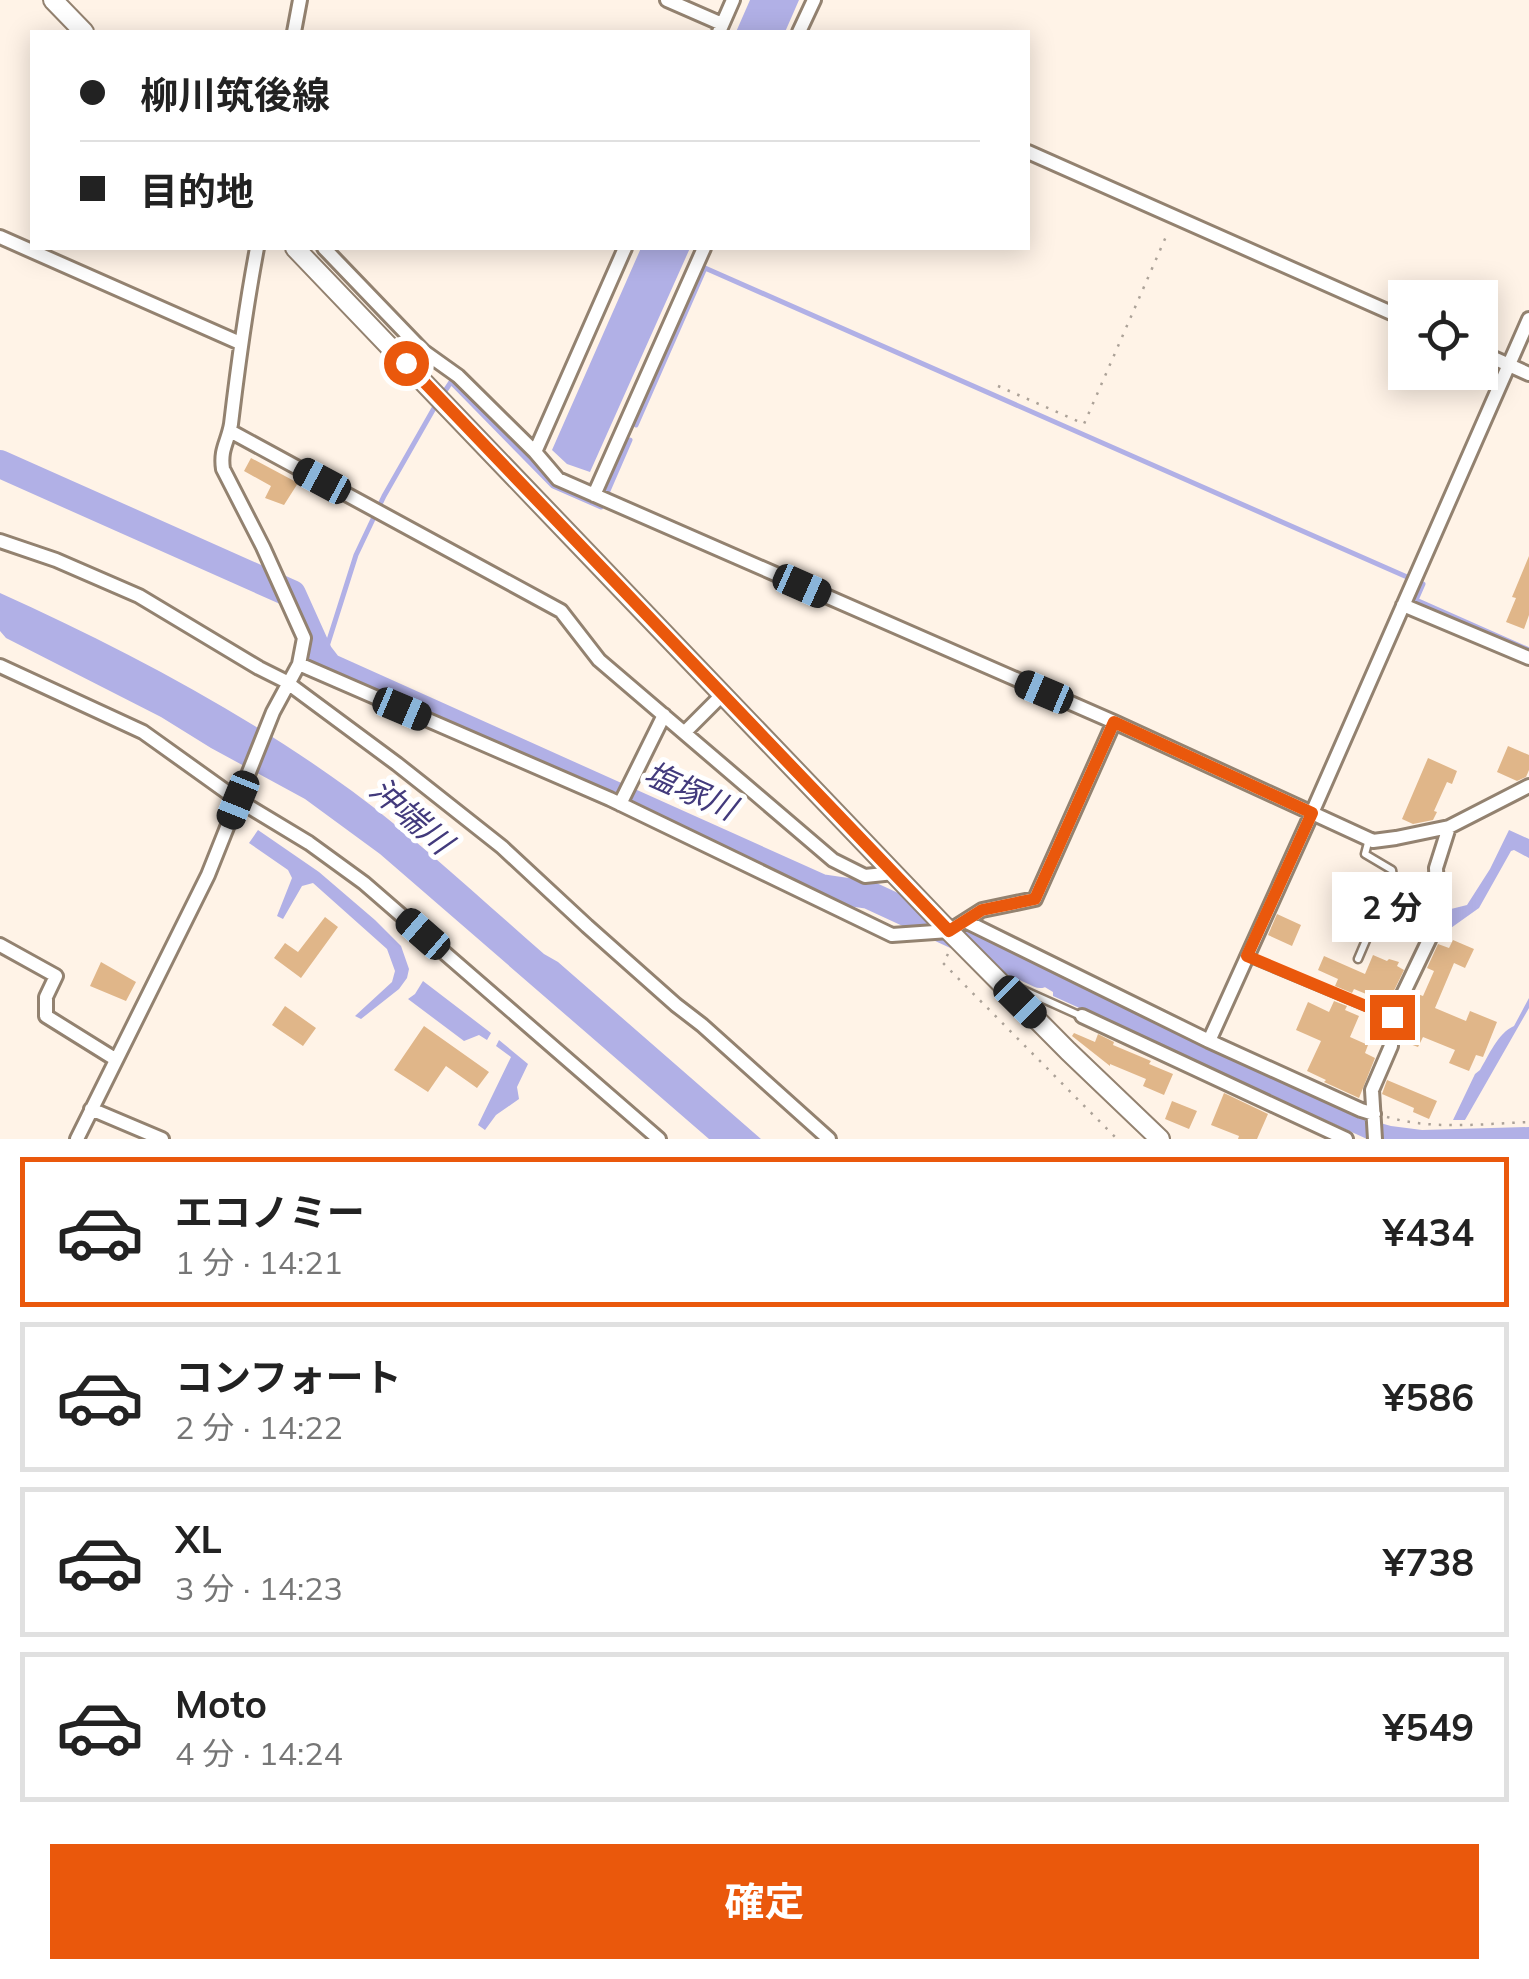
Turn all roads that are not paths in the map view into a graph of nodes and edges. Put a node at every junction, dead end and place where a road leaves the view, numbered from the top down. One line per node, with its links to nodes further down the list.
1 (52, 0): 7 (main road)
2 (300, 0): 8 (street)
3 (667, 0): 6 (street)
4 (733, 0): 6 (street)
5 (814, 0): 9 (street)
6 (720, 28)
7 (82, 30)
8 (294, 30)
9 (800, 30)
10 (1030, 153): 17 (street)
11 (0, 237): 19 (street)
12 (257, 250): 19 (street)
13 (297, 250): 32 (main road)
14 (326, 250): 24 (street)
15 (624, 250): 24 (street)
16 (703, 250): 25 (street)
17 (1388, 311)
18 (1529, 319): 21 (street)
19 (240, 343): 23 (street)
20 (1498, 359): 21 (street)
21 (1509, 364): 22 (street); 27 (street)
22 (1529, 374)
23 (230, 431): 29 (street); 33 (street)
24 (536, 452): 25 (street)
25 (594, 495): 34 (street)
26 (0, 541): 31 (street)
27 (1403, 605): 28 (street); 39 (street)
28 (1529, 658)
29 (299, 664): 31 (street); 38 (street)
30 (0, 666): 37 (street)
31 (288, 684): 37 (street); 57 (street)
32 (722, 695): 35 (street); 42 (main road)
33 (664, 715): 35 (street); 38 (street)
34 (1114, 722): 39 (street); 43 (street)
35 (685, 732): 42 (street)
36 (1529, 786): 40 (street)
37 (238, 800): 51 (street); 56 (street)
38 (620, 804): 43 (street)
39 (1312, 813): 41 (street); 45 (street)
40 (1449, 827): 41 (street); 49 (street)
41 (1369, 839): 46 (lane)
42 (894, 873): 43 (main road)
43 (957, 930): 47 (main road); 50 (street)
44 (0, 945): 51 (street)
45 (1247, 956): 49 (lane); 50 (street)
46 (1358, 960)
47 (996, 978): 48 (lane); 58 (main road)
48 (1082, 1016): 59 (street)
49 (1392, 1017): 53 (street)
50 (1209, 1040): 53 (street)
51 (115, 1060): 52 (street)
52 (91, 1109): 54 (street); 55 (street)
53 (1374, 1117): 60 (street)
54 (77, 1139)
55 (162, 1139)
56 (659, 1139)
57 (829, 1139)
58 (1160, 1139)
59 (1346, 1139)
60 (1375, 1139)

